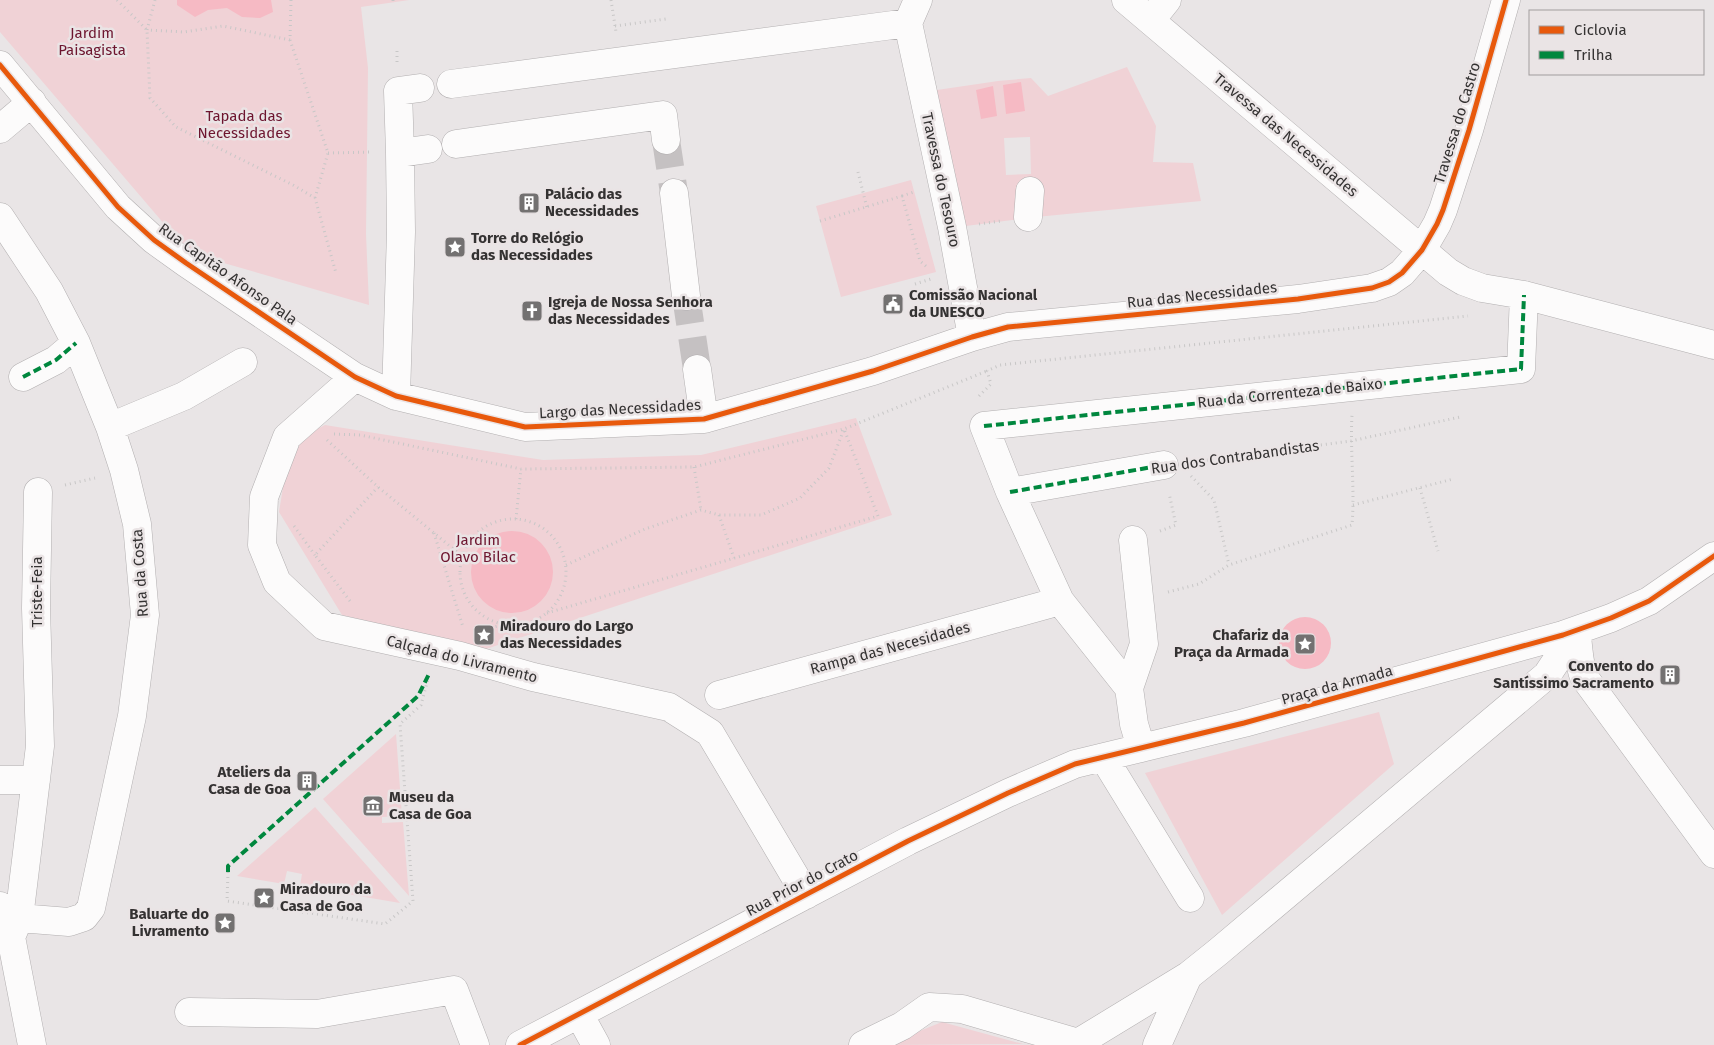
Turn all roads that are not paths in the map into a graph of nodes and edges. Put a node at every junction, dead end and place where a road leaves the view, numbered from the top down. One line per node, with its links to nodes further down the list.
1 (1126, 0): 3 (street, Travessa das Necessidades)
2 (1506, 0): 18 (street, Travessa do Castro)
3 (1159, 10): 18 (street, Travessa das Necessidades)
4 (913, 12): 6 (street); 21 (street, Travessa do Tesouro)
5 (0, 65): 8 (street, Rua Capitão Afonso Pala)
6 (451, 84)
7 (420, 88): 13 (street)
8 (32, 102): 9 (street); 27 (street, Rua Capitão Afonso Pala)
9 (0, 129)
10 (666, 140): 11 (street)
11 (456, 144)
12 (428, 149): 13 (street)
13 (400, 153): 28 (street)
14 (1030, 190): 17 (street)
15 (674, 193): 20 (street)
16 (0, 217): 22 (street, Rua da Costa)
17 (1028, 217)
18 (1422, 250): 19 (street, Travessa das Necessidades); 21 (street, Rua das Necessidades)
19 (1524, 295): 23 (street, Travessa das Necessidades); 33 (street, Rua da Correnteza de Baixo)
20 (686, 296)
21 (972, 337): 29 (street, Largo das Necessidades)
22 (76, 343): 26 (street); 30 (street, Rua da Costa)
23 (1714, 345)
24 (243, 362): 30 (street)
25 (696, 368): 29 (street)
26 (23, 377)
27 (355, 377): 28 (street, Largo das Necessidades); 47 (street, Calçada do Livramento)
28 (396, 396): 29 (street, Largo das Necessidades)
29 (704, 419)
30 (110, 427): 49 (street, Rua da Costa)
31 (1172, 465): 33 (street, Rua dos Contrabandistas)
32 (38, 492): 45 (street, Triste-Feia)
33 (1010, 492): 36 (street)
34 (1133, 540): 40 (street)
35 (1714, 556): 37 (street, Praça da Armada)
36 (1060, 601): 40 (street); 41 (street, Rampa das Necesidades)
37 (1576, 631): 38 (street); 39 (street); 42 (street, Praça da Armada)
38 (1547, 675): 39 (street); 50 (street)
39 (1584, 677): 46 (street)
40 (1128, 688): 42 (street)
41 (719, 695)
42 (1141, 748): 43 (street, Praça da Armada)
43 (1104, 758): 47 (street, Rua Prior do Crato); 48 (street)
44 (0, 780): 45 (street)
45 (36, 780): 49 (street, Triste-Feia)
46 (1714, 854)
47 (806, 895): 52 (street, Rua Prior do Crato)
48 (1190, 898)
49 (10, 920): 53 (street)
50 (1188, 976): 57 (street); 58 (street)
51 (189, 1012): 54 (street)
52 (580, 1014): 55 (street, Rua Prior do Crato); 56 (street)
53 (32, 1045)
54 (475, 1045)
55 (520, 1045)
56 (596, 1045)
57 (863, 1045)
58 (1157, 1045)

